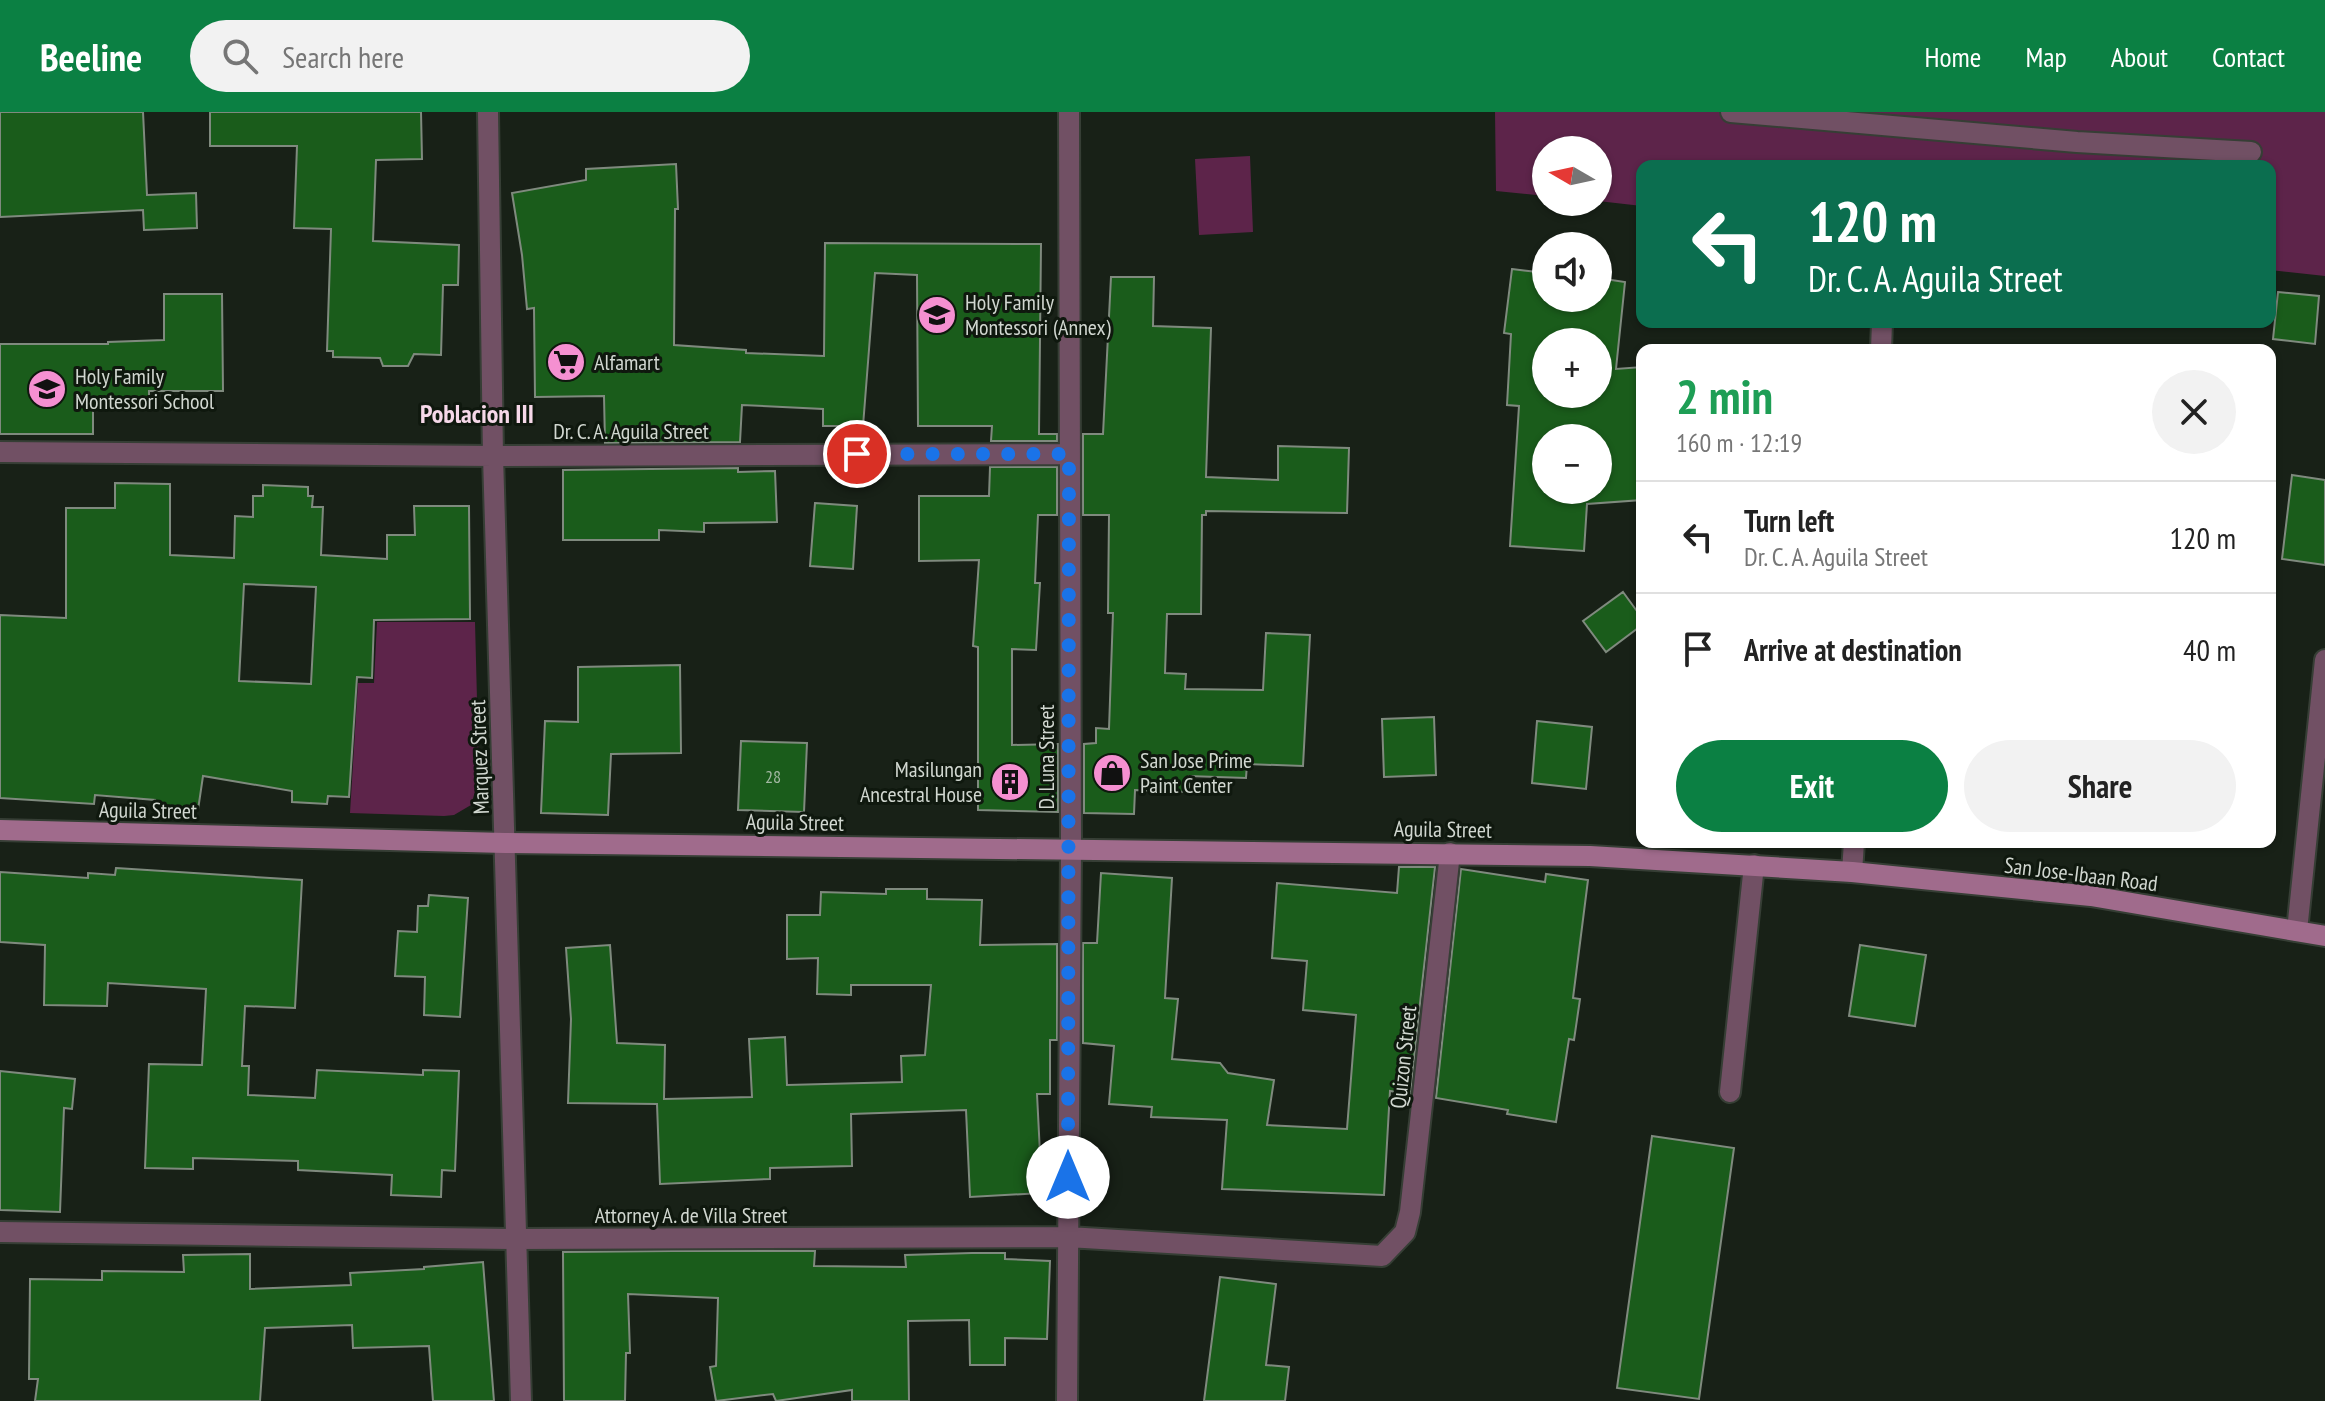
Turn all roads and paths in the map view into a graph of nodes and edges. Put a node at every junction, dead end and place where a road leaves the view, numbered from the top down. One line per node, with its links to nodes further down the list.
1 (488, 112): 7 (street, Marquez Street)
2 (1069, 112): 6 (street, D. Luna Street)
3 (1731, 112): 4 (street)
4 (2251, 152)
5 (0, 452): 7 (street, Dr. C. A. Aguila Street)
6 (1069, 454): 7 (street, Dr. C. A. Aguila Street); 12 (street, D. Luna Street)
7 (493, 456): 10 (street, Marquez Street)
8 (2325, 660): 17 (street)
9 (0, 830): 10 (main road, Aguila Street)
10 (505, 843): 12 (main road, Aguila Street); 22 (street, Marquez Street)
11 (1854, 848): 16 (street)
12 (1071, 849): 13 (main road, Aguila Street); 21 (street, D. Luna Street)
13 (1450, 853): 14 (main road, Aguila Street); 23 (street, Quizon Street)
14 (1590, 856): 15 (main road, San Jose-Ibaan Road)
15 (1754, 865): 16 (main road, San Jose-Ibaan Road); 19 (street)
16 (1852, 872): 17 (main road, San Jose-Ibaan Road)
17 (2297, 931): 18 (main road, San Jose-Ibaan Road)
18 (2325, 936)
19 (1730, 1092)
20 (0, 1232): 22 (street, Attorney A. de Villa Street)
21 (1068, 1237): 22 (street, Attorney A. de Villa Street); 23 (street, Attorney A. de Villa Street); 25 (street, D. Luna Street)
22 (516, 1239): 24 (street, Marquez Street)
23 (1382, 1256)
24 (521, 1401)
25 (1067, 1401)

